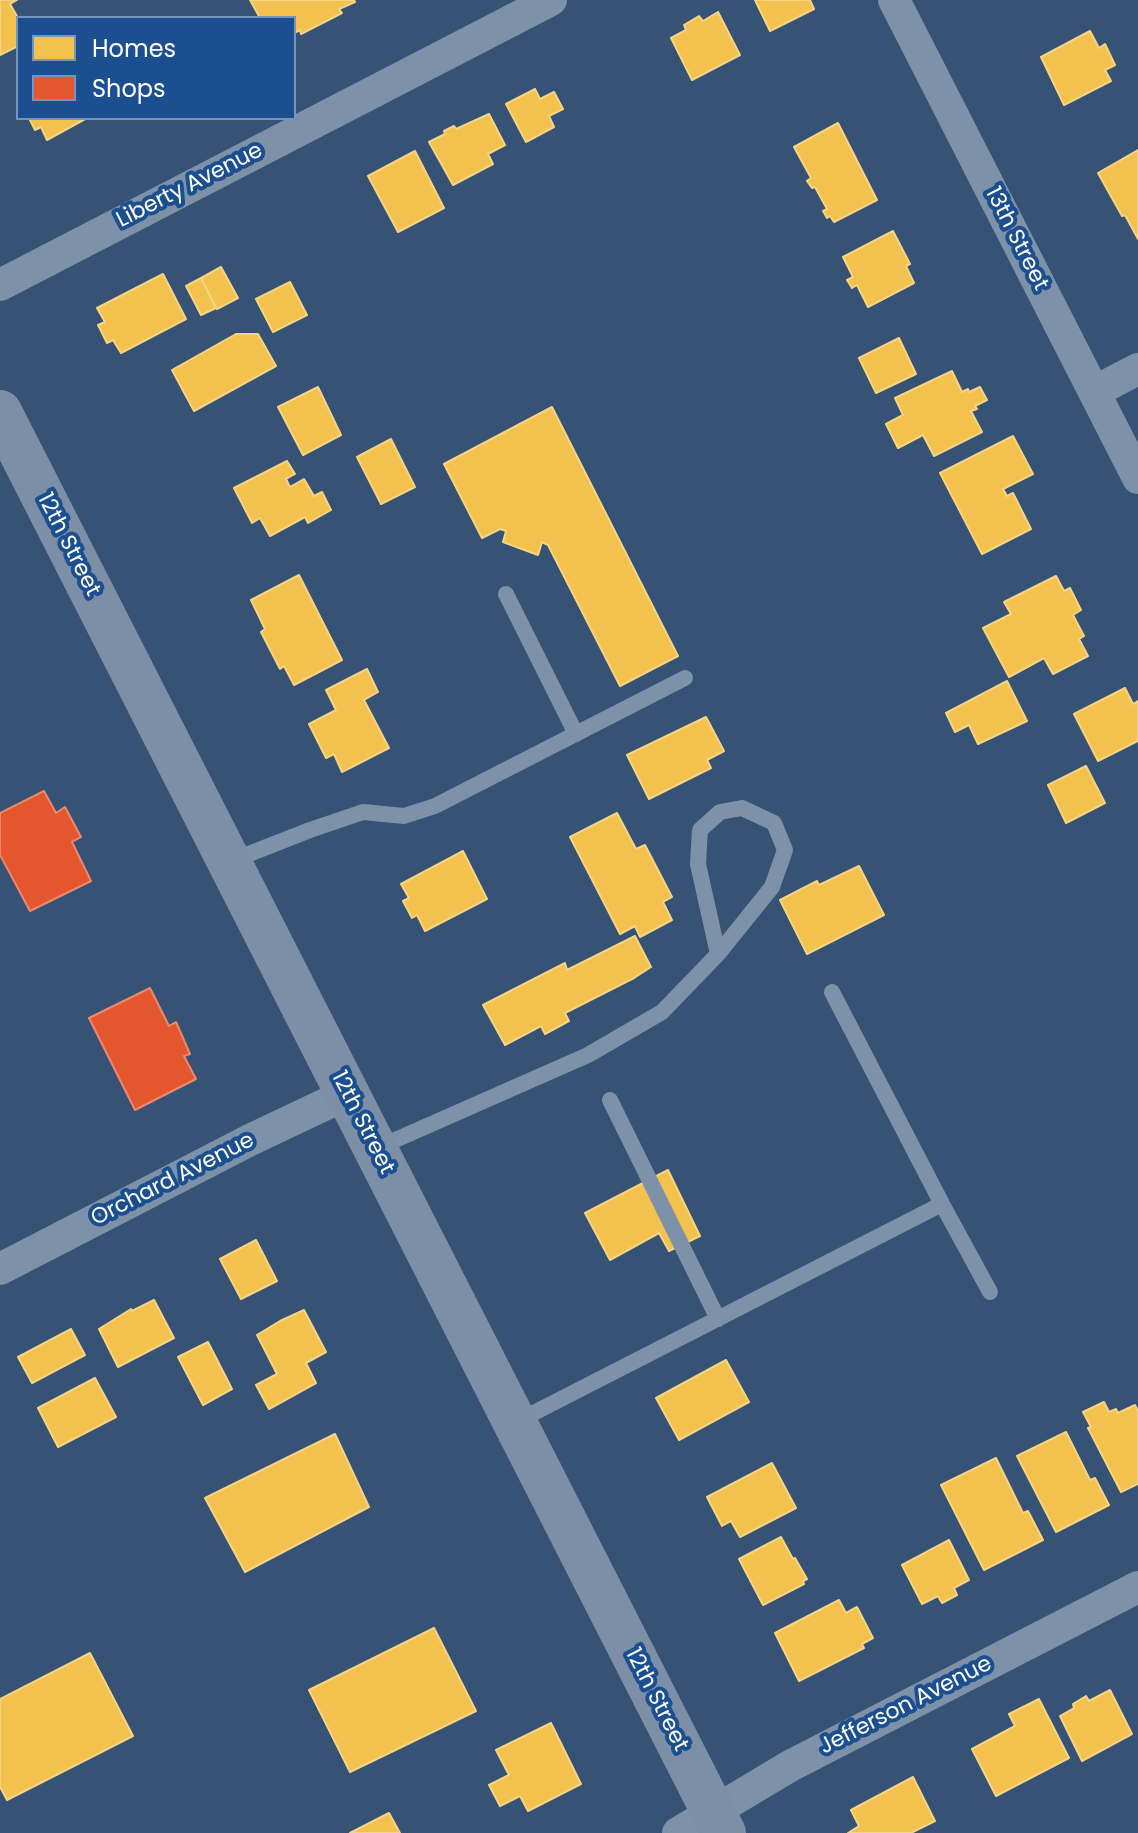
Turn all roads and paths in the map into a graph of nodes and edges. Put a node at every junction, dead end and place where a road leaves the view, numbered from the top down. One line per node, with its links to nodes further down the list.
1 (551, 0): 3 (street, Liberty Avenue)
2 (894, 0): 5 (street, 13th Street)
3 (0, 285)
4 (1138, 369): 5 (street)
5 (1094, 392): 7 (street, 13th Street)
6 (0, 412): 11 (main road, 12th Street)
7 (1138, 478)
8 (506, 594): 10 (lane)
9 (685, 678): 10 (lane)
10 (576, 734): 11 (lane)
11 (229, 862): 14 (main road, 12th Street)
12 (718, 954): 12 (lane); 16 (lane)
13 (832, 992): 17 (lane)
14 (347, 1094): 16 (main road, 12th Street); 18 (street, Orchard Avenue)
15 (610, 1100): 20 (lane)
16 (375, 1148): 21 (main road, 12th Street)
17 (942, 1204): 19 (lane); 20 (lane)
18 (0, 1269)
19 (990, 1292)
20 (718, 1319): 21 (lane)
21 (515, 1423): 23 (main road, 12th Street)
22 (1138, 1587): 23 (street, Jefferson Avenue)
23 (705, 1826)

